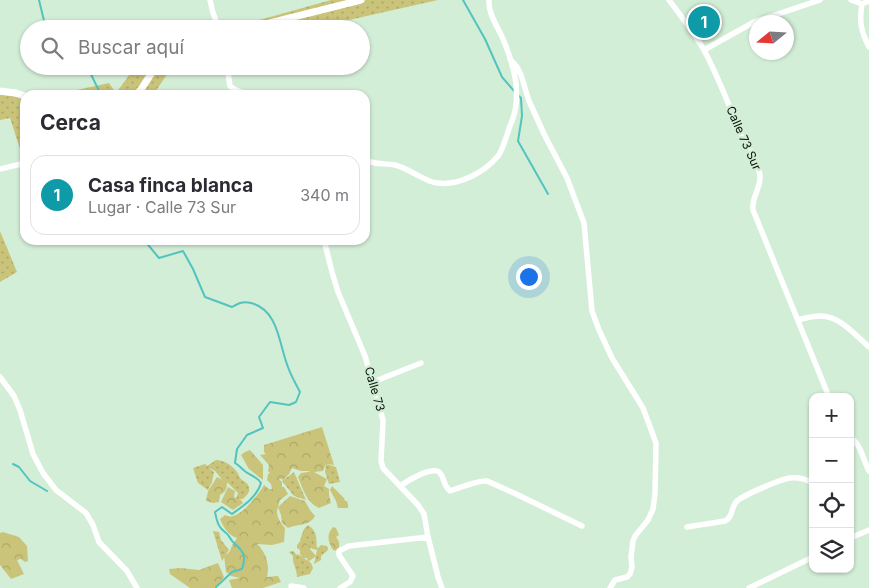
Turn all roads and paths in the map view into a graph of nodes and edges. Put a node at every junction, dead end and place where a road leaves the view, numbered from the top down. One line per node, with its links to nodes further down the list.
1 (210, 0): 9 (street)
2 (361, 0): 10 (street)
3 (489, 0): 13 (street)
4 (669, 0): 12 (street, Calle 73 Sur)
5 (820, 0): 12 (street)
6 (852, 0): 8 (street)
7 (869, 1): 8 (street)
8 (862, 4): 11 (street)
9 (216, 20)
10 (282, 20)
11 (869, 47)
12 (704, 50): 24 (street, Calle 73 Sur)
13 (510, 59): 20 (street); 45 (street)
14 (150, 75): 16 (street)
15 (228, 75): 17 (street)
16 (139, 90)
17 (236, 90)
18 (0, 91): 19 (street)
19 (20, 94)
20 (370, 163)
21 (20, 164): 22 (street)
22 (0, 169)
23 (325, 245): 28 (street, Calle 73)
24 (798, 320): 25 (street); 29 (street, Calle 73 Sur)
25 (869, 348)
26 (420, 363): 28 (street)
27 (0, 377): 41 (street)
28 (373, 382): 33 (street, Calle 73)
29 (826, 393)
30 (852, 438): 31 (street)
31 (869, 471)
32 (809, 481): 35 (street)
33 (400, 486): 34 (street); 38 (street, Calle 73)
34 (582, 526)
35 (687, 527)
36 (869, 530): 37 (street)
37 (854, 536)
38 (428, 537): 43 (street); 44 (street, Calle 73)
39 (809, 559): 46 (street)
40 (290, 586): 42 (street)
41 (137, 588)
42 (304, 588)
43 (340, 588)
44 (442, 588)
45 (610, 588)
46 (749, 588)

